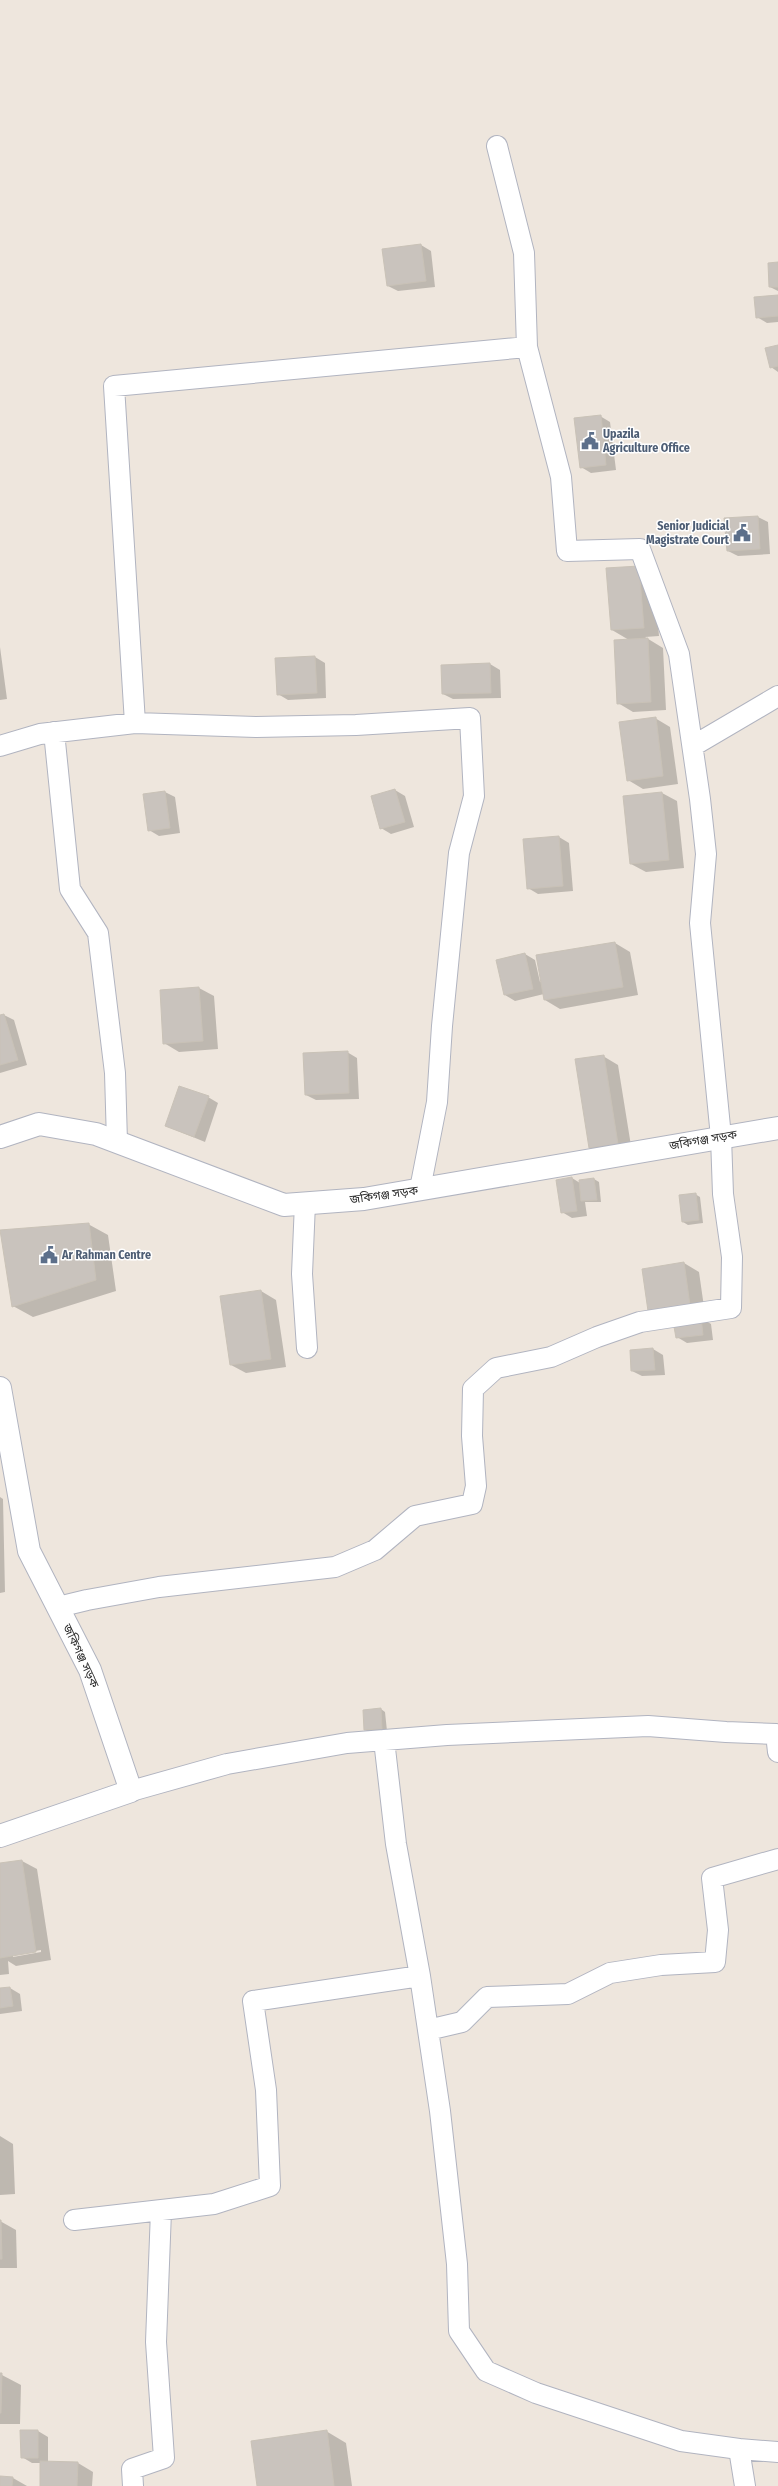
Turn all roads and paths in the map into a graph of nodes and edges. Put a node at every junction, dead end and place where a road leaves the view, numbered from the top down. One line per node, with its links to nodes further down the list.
1 (497, 146): 2 (street)
2 (527, 347): 4 (street); 7 (street)
3 (778, 696): 7 (street)
4 (135, 723): 5 (street); 12 (street)
5 (54, 732): 6 (street); 11 (street)
6 (0, 746)
7 (693, 746): 10 (street)
8 (778, 1128): 10 (main road, জকিগঞ্জ সড়ক)
9 (0, 1137): 11 (main road, জকিগঞ্জ সড়ক)
10 (721, 1137): 12 (main road, জকিগঞ্জ সড়ক); 16 (street)
11 (117, 1142): 13 (main road, জকিগঞ্জ সড়ক)
12 (420, 1189): 13 (main road, জকিগঞ্জ সড়ক)
13 (305, 1203): 14 (street)
14 (307, 1348)
15 (0, 1388): 16 (main road, জকিগঞ্জ সড়ক)
16 (58, 1607): 19 (main road, জকিগঞ্জ সড়ক)
17 (384, 1740): 18 (street); 19 (street); 22 (street)
18 (778, 1752)
19 (131, 1791): 20 (main road)
20 (0, 1836)
21 (778, 1859): 23 (street)
22 (420, 1976): 23 (street); 24 (street)
23 (428, 2030): 26 (street)
24 (161, 2211): 25 (street); 28 (street)
25 (74, 2220)
26 (739, 2449): 27 (street); 29 (street)
27 (778, 2452)
28 (133, 2486)
29 (745, 2486)

